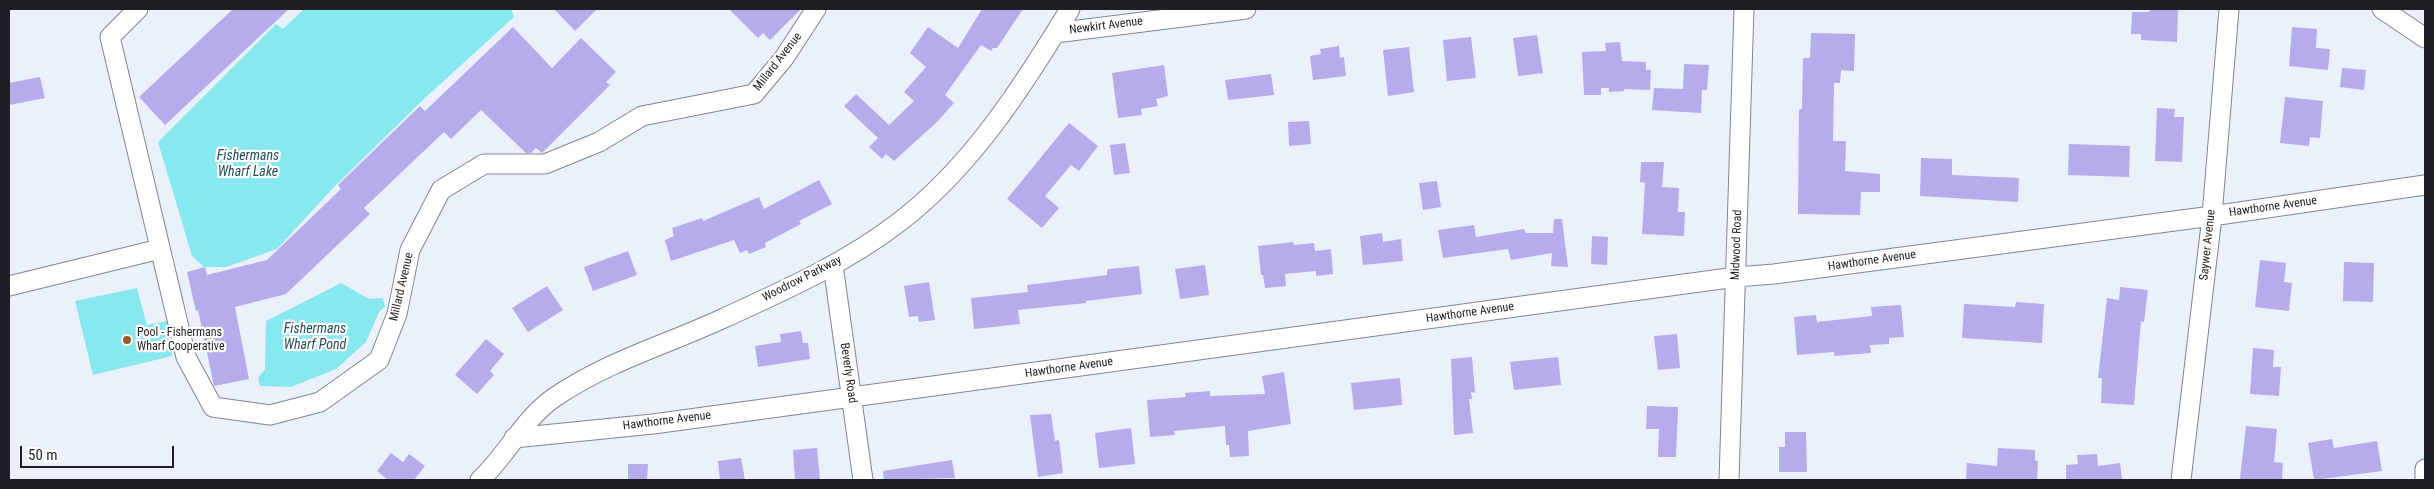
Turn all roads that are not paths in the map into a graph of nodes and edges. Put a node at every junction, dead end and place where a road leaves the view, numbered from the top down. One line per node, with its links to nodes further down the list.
1 (138, 9): 12 (street, Millard Avenue)
2 (816, 9): 12 (street, Millard Avenue)
3 (1070, 9): 8 (street, Woodrow Parkway)
4 (1246, 9): 8 (street, Newkirt Avenue)
5 (1744, 9): 14 (street, Midwood Road)
6 (2229, 9): 11 (street, Saywer Avenue)
7 (2382, 9): 9 (street)
8 (1055, 33): 13 (street, Woodrow Parkway)
9 (2425, 38)
10 (2425, 185): 11 (street, Hawthorne Avenue)
11 (2212, 216): 14 (street, Hawthorne Avenue); 22 (street, Saywer Avenue)
12 (160, 249): 15 (street)
13 (833, 265): 16 (street, Beverly Road); 17 (street, Woodrow Parkway)
14 (1736, 277): 16 (street, Hawthorne Avenue); 21 (street, Midwood Road)
15 (9, 286)
16 (852, 397): 17 (street, Hawthorne Avenue); 20 (street, Beverly Road)
17 (514, 438): 19 (street, Woodrow Parkway)
18 (2425, 468): 23 (street)
19 (480, 480)
20 (863, 480)
21 (1729, 480)
22 (2181, 480)
23 (2425, 480)

